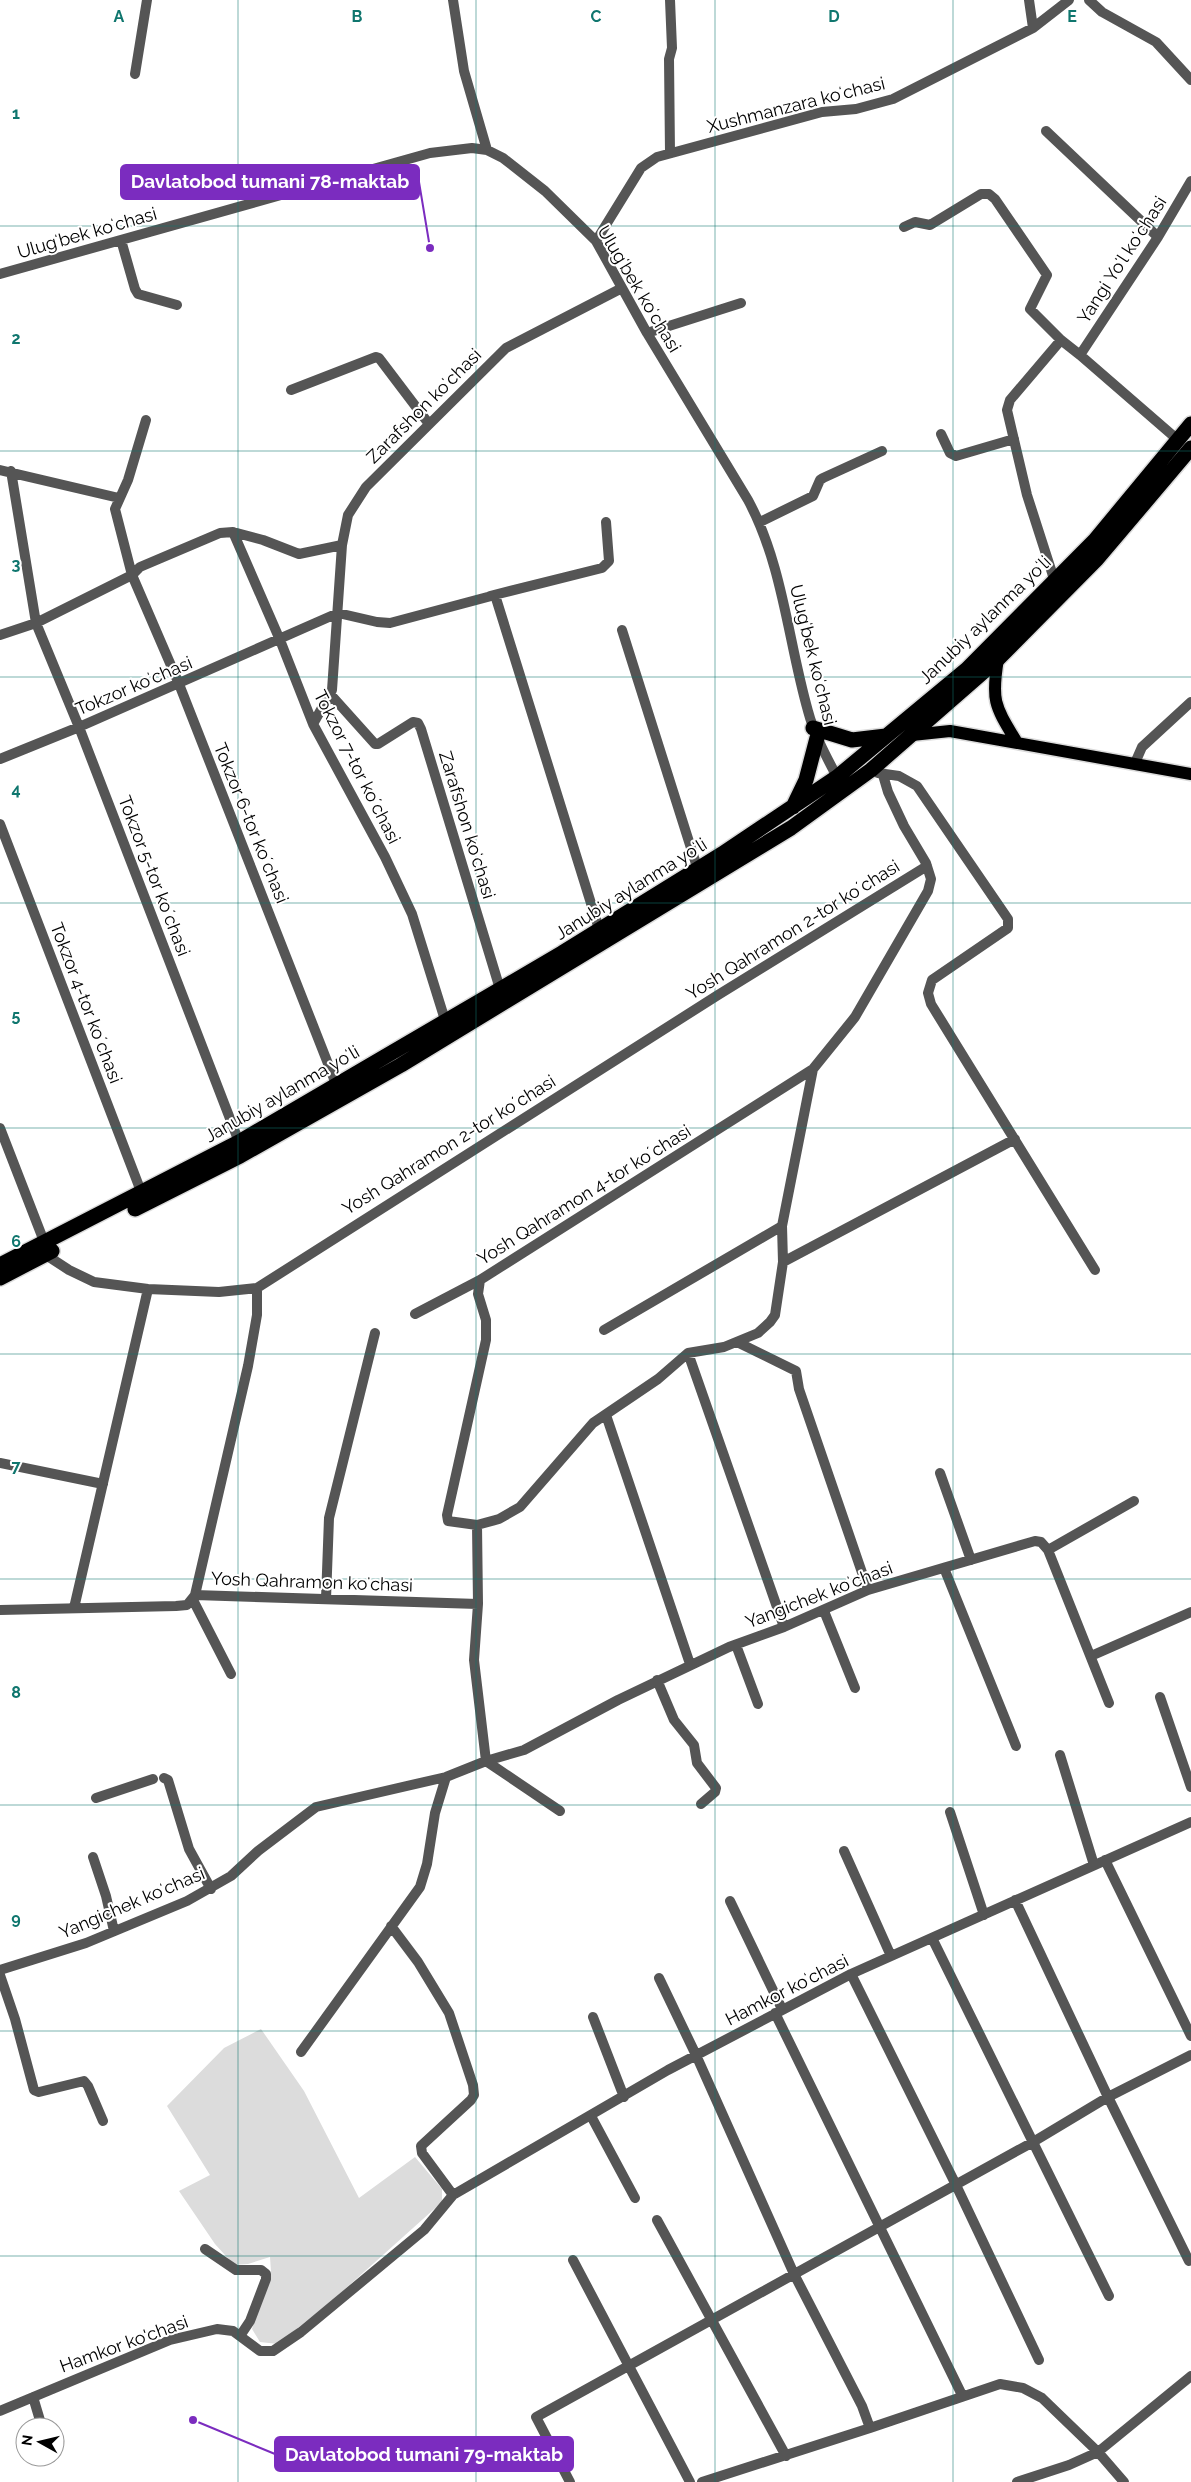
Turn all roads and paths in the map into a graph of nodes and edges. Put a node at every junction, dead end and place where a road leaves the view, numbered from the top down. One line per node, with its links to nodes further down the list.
1 (148, 0): 8 (street)
2 (453, 0): 11 (street)
3 (670, 0): 12 (street)
4 (1029, 0): 7 (street)
5 (1069, 0): 7 (street, Xushmanzara koʻchasi)
6 (1088, 0): 9 (street)
7 (1033, 28): 12 (street, Xushmanzara koʻchasi)
8 (135, 74)
9 (1191, 80)
10 (1046, 131): 15 (street)
11 (487, 150): 16 (street, Ulugʻbek koʻchasi); 17 (street, Ulugʻbek koʻchasi)
12 (670, 153): 17 (street, Xushmanzara koʻchasi)
13 (1191, 181): 15 (street, Yangi Yoʻl koʻchasi)
14 (904, 227): 23 (street, Yangi Yoʻl koʻchasi)
15 (1158, 237): 24 (street, Yangi Yoʻl koʻchasi)
16 (121, 240): 18 (street, Ulugʻbek koʻchasi); 21 (street)
17 (596, 241): 19 (street, Ulugʻbek koʻchasi)
18 (0, 274)
19 (622, 288): 22 (street, Ulugʻbek koʻchasi); 27 (street, Zarafshon koʻchasi)
20 (741, 304): 22 (street)
21 (177, 305)
22 (647, 333): 37 (street, Ulugʻbek koʻchasi)
23 (1061, 340): 24 (street, Yangi Yoʻl koʻchasi); 30 (street)
24 (1080, 355): 31 (street, Yangi Yoʻl koʻchasi)
25 (291, 390): 27 (street)
26 (146, 420): 35 (street, Tokzor 6-tor koʼchasi)
27 (429, 424): 39 (street, Zarafshon koʻchasi)
28 (1191, 424): 31 (highway, Janubiy aylanma yoʻli)
29 (941, 434): 30 (street)
30 (1014, 439): 41 (street)
31 (1185, 444): 41 (highway, Janubiy aylanma yoʻli); 48 (highway, Janubiy aylanma yoʻli)
32 (882, 451): 37 (street)
33 (0, 470): 34 (street)
34 (11, 471): 35 (street); 44 (street, Tokzor 5-tor koʼchasi)
35 (120, 498): 40 (street, Tokzor 6-tor koʼchasi)
36 (606, 522): 42 (street)
37 (760, 522): 54 (street, Ulugʻbek koʻchasi)
38 (233, 532): 39 (street); 40 (street); 47 (street, Tokzor 7-tor koʼchasi)
39 (342, 545): 43 (street, Zarafshon koʻchasi)
40 (132, 575): 44 (street); 49 (street, Tokzor 6-tor koʼchasi)
41 (1054, 579): 56 (highway, Janubiy aylanma yoʻli)
42 (495, 595): 43 (street); 67 (street)
43 (338, 613): 47 (street); 50 (street, Zarafshon koʻchasi)
44 (36, 623): 46 (street); 53 (street, Tokzor 5-tor koʼchasi)
45 (622, 630): 66 (street)
46 (0, 635)
47 (280, 640): 49 (street, Tokzor koʻchasi); 52 (street, Tokzor 7-tor koʼchasi)
48 (998, 659): 55 (highway, Janubiy aylanma yoʻli); 57 (main road)
49 (179, 684): 53 (street, Tokzor koʻchasi); 71 (street, Tokzor 6-tor koʼchasi)
50 (331, 695): 52 (street); 68 (street, Zarafshon koʻchasi)
51 (1191, 702): 59 (street)
52 (313, 724): 69 (street, Tokzor 7-tor koʼchasi)
53 (80, 727): 58 (street, Tokzor koʻchasi); 74 (street, Tokzor 5-tor koʼchasi)
54 (815, 733): 56 (highway); 62 (street, Ulugʻbek koʻchasi); 63 (highway)
55 (912, 735): 57 (main road); 60 (highway, Janubiy aylanma yoʻli)
56 (887, 736): 62 (highway, Janubiy aylanma yoʻli)
57 (1016, 741): 59 (main road)
58 (0, 759)
59 (1135, 762): 61 (main road)
60 (877, 772): 65 (street); 73 (street); 77 (highway, Janubiy aylanma yoʻli)
61 (1191, 774)
62 (837, 777): 63 (highway, Janubiy aylanma yoʻli)
63 (792, 808): 66 (highway, Janubiy aylanma yoʻli)
64 (0, 824): 75 (street, Tokzor 4-tor koʼchasi)
65 (927, 866): 70 (street); 83 (street, Yosh Qahramon 2-tor koʼchasi)
66 (697, 868): 67 (highway, Janubiy aylanma yoʻli)
67 (599, 929): 68 (highway, Janubiy aylanma yoʻli)
68 (500, 989): 69 (highway, Janubiy aylanma yoʻli)
69 (445, 1020): 71 (highway, Janubiy aylanma yoʻli)
70 (813, 1068): 76 (street); 82 (street, Yosh Qahramon 4-tor koʼchasi)
71 (336, 1084): 74 (highway, Janubiy aylanma yoʻli)
72 (0, 1128): 77 (street)
73 (1015, 1139): 78 (street); 80 (street)
74 (239, 1142): 75 (highway, Janubiy aylanma yoʻli)
75 (142, 1194): 77 (highway, Janubiy aylanma yoʻli)
76 (782, 1226): 78 (street); 86 (street)
77 (45, 1249): 79 (highway, Janubiy aylanma yoʻli); 81 (highway, Janubiy aylanma yoʻli); 84 (street)
78 (783, 1262): 88 (street)
79 (0, 1265)
80 (1096, 1270)
81 (0, 1278)
82 (480, 1280): 85 (street); 95 (street, Yosh Qahramon 4-tor koʼchasi)
83 (257, 1288): 84 (street); 100 (street)
84 (148, 1289): 93 (street)
85 (415, 1314)
86 (604, 1330)
87 (375, 1333): 101 (street)
88 (737, 1342): 89 (street); 99 (street)
89 (688, 1353): 90 (street); 107 (street)
90 (606, 1415): 95 (street); 110 (street)
91 (0, 1462): 93 (street)
92 (940, 1473): 97 (street)
93 (103, 1484): 103 (street)
94 (1134, 1501): 96 (street)
95 (477, 1525): 102 (street)
96 (1048, 1550): 97 (street, Yangichek koʻchasi); 109 (street)
97 (971, 1560): 98 (street, Yangichek koʻchasi)
98 (944, 1568): 99 (street, Yangichek koʻchasi); 117 (street)
99 (868, 1590): 105 (street, Yangichek koʻchasi)
100 (194, 1597): 101 (street, Yosh Qahramon koʻchasi); 103 (street, Yosh Qahramon koʻchasi); 111 (street)
101 (326, 1599): 102 (street, Yosh Qahramon koʻchasi)
102 (478, 1604): 119 (street)
103 (74, 1608): 104 (street, Yosh Qahramon koʻchasi)
104 (0, 1610)
105 (824, 1611): 107 (street, Yangichek koʻchasi); 113 (street)
106 (1191, 1612): 109 (street)
107 (784, 1627): 108 (street, Yangichek koʻchasi)
108 (736, 1645): 110 (street, Yangichek koʻchasi); 116 (street)
109 (1091, 1656): 115 (street)
110 (690, 1664): 112 (street, Yangichek koʻchasi)
111 (231, 1674)
112 (657, 1680): 119 (street, Yangichek koʻchasi); 123 (street)
113 (855, 1688)
114 (1160, 1696): 121 (street)
115 (1109, 1703)
116 (758, 1704)
117 (1016, 1746)
118 (1060, 1755): 130 (street)
119 (486, 1762): 120 (street, Yangichek koʻchasi); 124 (street)
120 (446, 1777): 131 (street, Yangichek koʻchasi); 135 (street)
121 (1191, 1787)
122 (96, 1798): 131 (street)
123 (701, 1804)
124 (560, 1811)
125 (950, 1812): 134 (street)
126 (1191, 1822): 129 (street, Hamkor koʻchasi)
127 (844, 1851): 138 (street)
128 (93, 1857): 136 (street)
129 (1105, 1860): 130 (street, Hamkor koʻchasi); 145 (street)
130 (1094, 1866): 132 (street, Hamkor koʻchasi)
131 (211, 1889): 136 (street, Yangichek koʻchasi)
132 (1015, 1900): 134 (street, Hamkor koʻchasi); 150 (street)
133 (730, 1901): 143 (street)
134 (984, 1915): 137 (street, Hamkor koʻchasi)
135 (391, 1926): 146 (street); 155 (street)
136 (114, 1931): 139 (street, Yangichek koʻchasi)
137 (932, 1938): 138 (street, Hamkor koʻchasi); 153 (street)
138 (891, 1956): 140 (street, Hamkor koʻchasi)
139 (0, 1970)
140 (851, 1974): 143 (street, Hamkor koʻchasi); 154 (street)
141 (0, 1975): 152 (street)
142 (658, 1978): 148 (street)
143 (778, 2011): 148 (street, Hamkor koʻchasi); 158 (street)
144 (593, 2017): 149 (street)
145 (1191, 2036)
146 (301, 2052)
147 (1191, 2054): 150 (street)
148 (696, 2055): 149 (street, Hamkor koʻchasi); 163 (street)
149 (624, 2097): 151 (street, Hamkor koʻchasi)
150 (1108, 2097): 153 (street); 162 (street)
151 (591, 2116): 155 (street, Hamkor koʻchasi); 156 (street)
152 (103, 2121)
153 (1033, 2142): 154 (street); 164 (street)
154 (956, 2185): 158 (street); 167 (street)
155 (453, 2194): 159 (street, Hamkor koʻchasi)
156 (635, 2198)
157 (657, 2220): 165 (street)
158 (879, 2226): 163 (street); 170 (street)
159 (424, 2230): 166 (street, Hamkor ko'chasi)
160 (205, 2249): 166 (street)
161 (572, 2260): 168 (street)
162 (1189, 2261)
163 (794, 2274): 165 (street); 174 (street)
164 (1110, 2296)
165 (710, 2319): 168 (street); 176 (street)
166 (240, 2336): 171 (street, Hamkor ko'chasi)
167 (1039, 2360)
168 (630, 2366): 177 (street); 178 (street)
169 (1191, 2376): 175 (street)
170 (962, 2395): 174 (street); 175 (street)
171 (33, 2397): 172 (street, Hamkor ko'chasi); 173 (street)
172 (0, 2411)
173 (39, 2417)
174 (870, 2428): 176 (street)
175 (1098, 2452): 180 (street); 181 (street)
176 (786, 2456): 179 (street)
177 (570, 2482)
178 (690, 2482)
179 (702, 2482)
180 (1017, 2482)
181 (1124, 2482)

